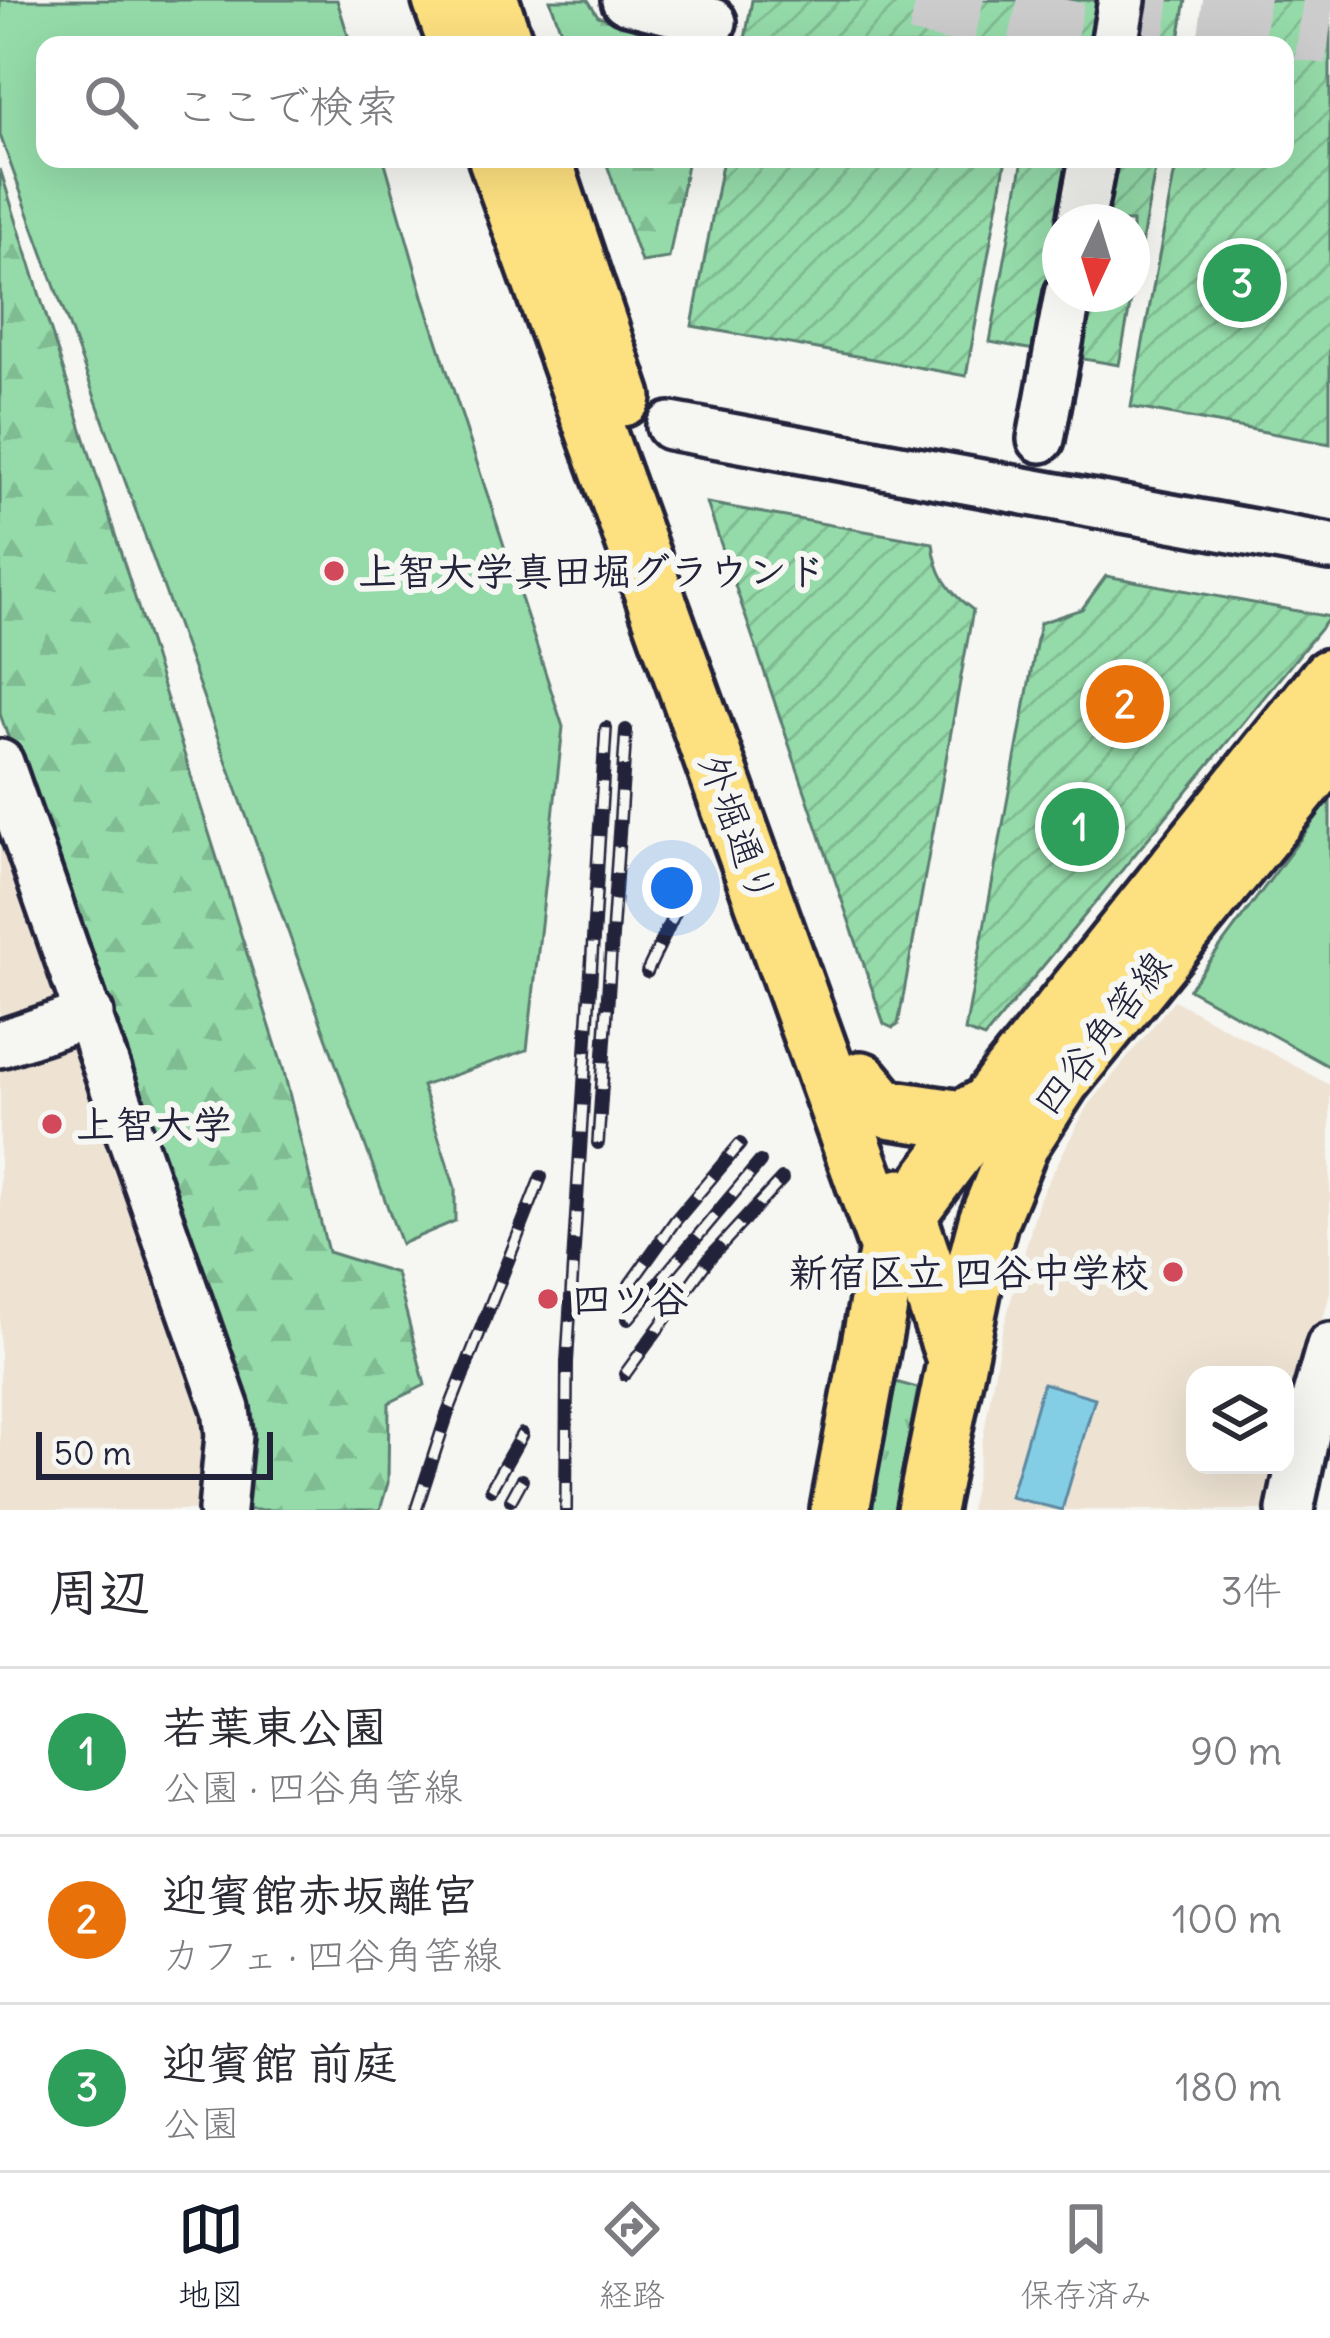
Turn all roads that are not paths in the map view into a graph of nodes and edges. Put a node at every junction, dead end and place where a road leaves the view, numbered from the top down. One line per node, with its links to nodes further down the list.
1 (442, 0): 6 (main road)
2 (489, 0): 7 (main road)
3 (625, 0): 5 (street)
4 (1122, 0): 8 (street)
5 (713, 22)
6 (455, 36)
7 (501, 36)
8 (1116, 36)
9 (500, 168): 24 (main road, 外堀通り)
10 (545, 168): 22 (main road, 外堀通り)
11 (1091, 168): 12 (street)
12 (1084, 204)
13 (1065, 312): 15 (street)
14 (670, 427): 16 (street)
15 (1041, 439)
16 (1330, 548)
17 (1330, 678): 23 (main road, 四谷角筈線)
18 (1330, 750): 23 (main road, 四谷角筈線)
19 (0, 764): 20 (street)
20 (91, 1014): 21 (street); 27 (street)
21 (0, 1044)
22 (861, 1082): 23 (main road); 24 (main road, 外堀通り)
23 (1016, 1104): 24 (main road, 四谷角筈線); 26 (main road, 四谷角筈線)
24 (895, 1189): 26 (main road, 外堀通り); 28 (main road, 外堀通り)
25 (1330, 1346): 30 (street)
26 (956, 1359): 29 (main road)
27 (222, 1510)
28 (841, 1510)
29 (926, 1510)
30 (1290, 1510)

